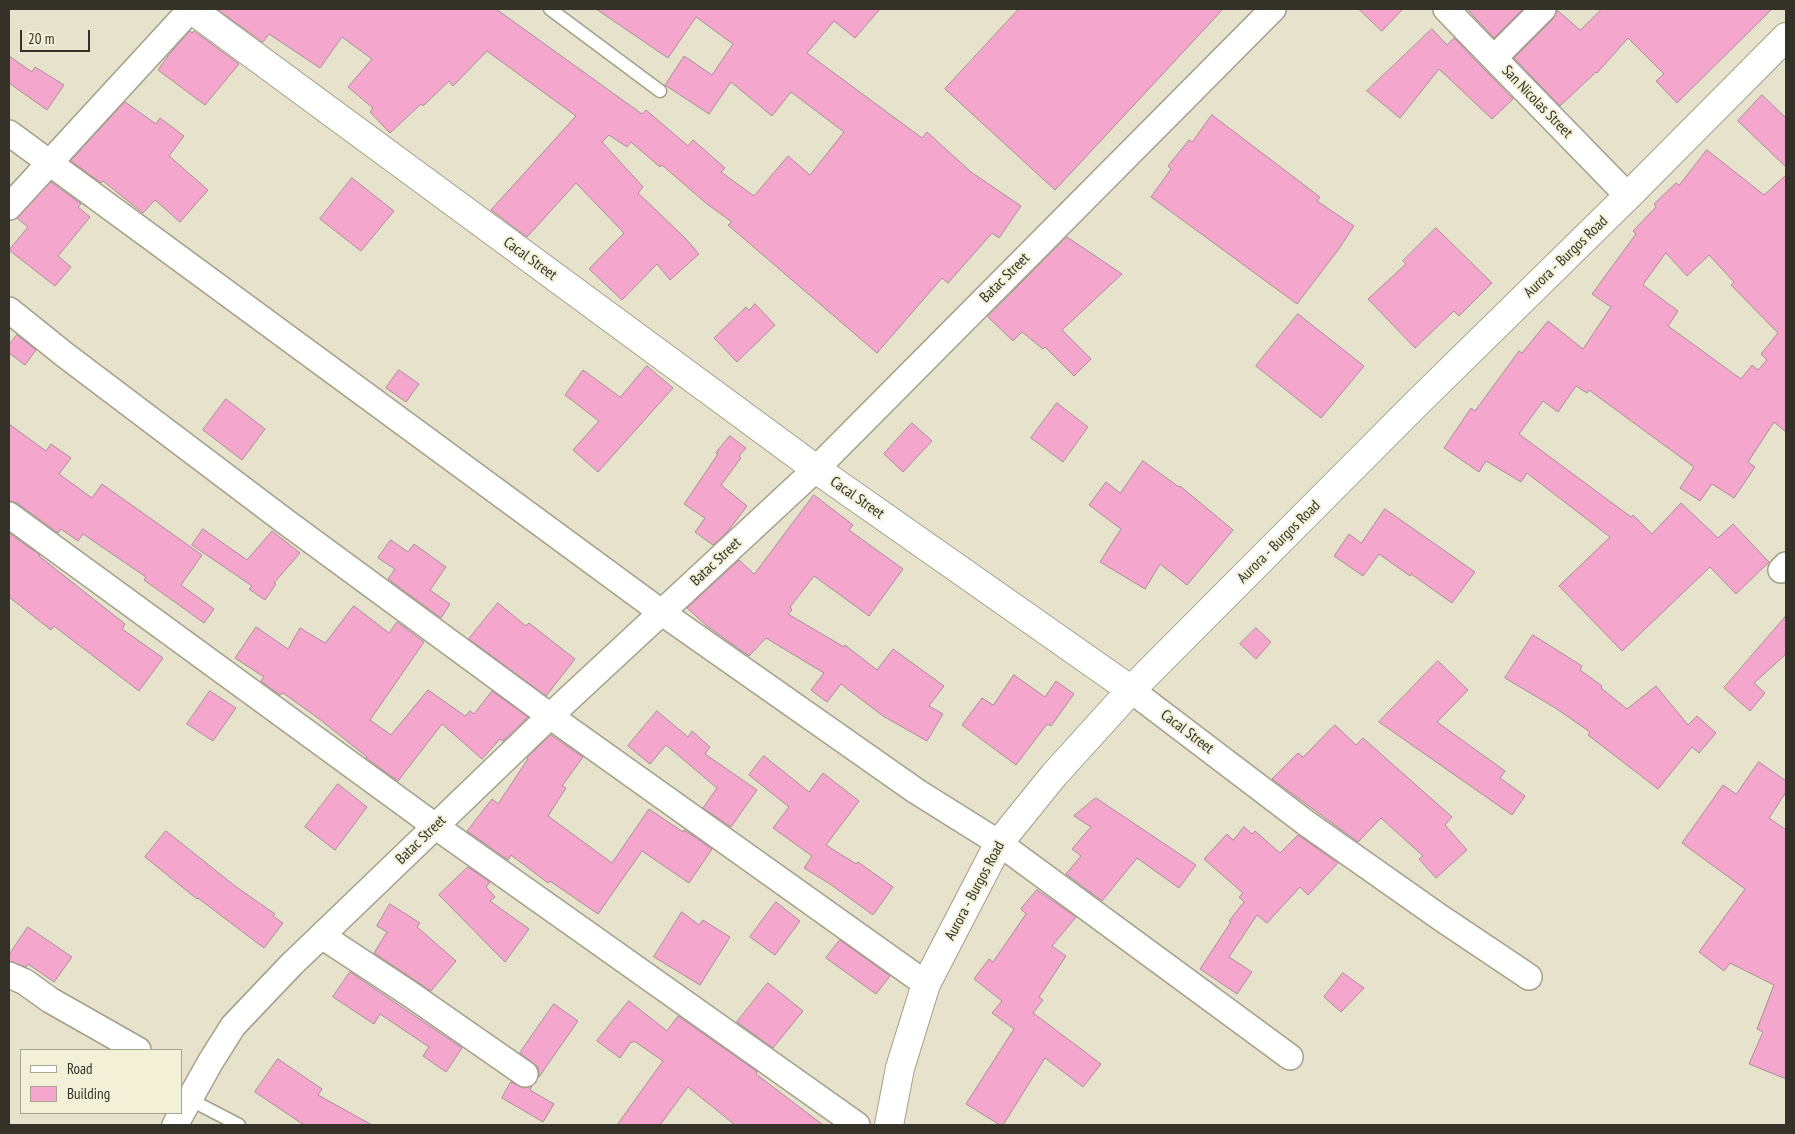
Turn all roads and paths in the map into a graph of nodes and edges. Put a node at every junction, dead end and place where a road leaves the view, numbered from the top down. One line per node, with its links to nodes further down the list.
1 (191, 9): 10 (street); 14 (main road, Cacal Street)
2 (550, 9): 8 (lane)
3 (1273, 9): 14 (street, Batac Street)
4 (1446, 9): 7 (street, San Nicolas Street)
5 (1543, 9): 7 (street)
6 (1786, 36): 11 (main road, Aurora - Burgos Road)
7 (1495, 57): 11 (street, San Nicolas Street)
8 (660, 91)
9 (9, 133): 10 (street)
10 (51, 163): 12 (street); 16 (street)
11 (1628, 196): 17 (main road, Aurora - Burgos Road)
12 (9, 207)
13 (9, 310): 18 (street)
14 (816, 469): 16 (street, Batac Street); 17 (main road, Cacal Street)
15 (9, 515): 19 (street)
16 (661, 612): 18 (street, Batac Street); 20 (street)
17 (1131, 690): 20 (main road, Aurora - Burgos Road); 23 (street, Cacal Street)
18 (550, 716): 19 (street, Batac Street); 24 (street)
19 (435, 826): 21 (street, Batac Street); 31 (street)
20 (999, 843): 24 (main road, Aurora - Burgos Road); 26 (street)
21 (322, 936): 27 (street); 28 (street, Batac Street)
22 (9, 975): 25 (street)
23 (1529, 976)
24 (926, 984): 32 (main road, Aurora - Burgos Road)
25 (136, 1049)
26 (1290, 1057)
27 (525, 1074)
28 (189, 1086): 29 (street, Batac Street); 30 (lane)
29 (182, 1106)
30 (239, 1125)
31 (857, 1125)
32 (889, 1125)

